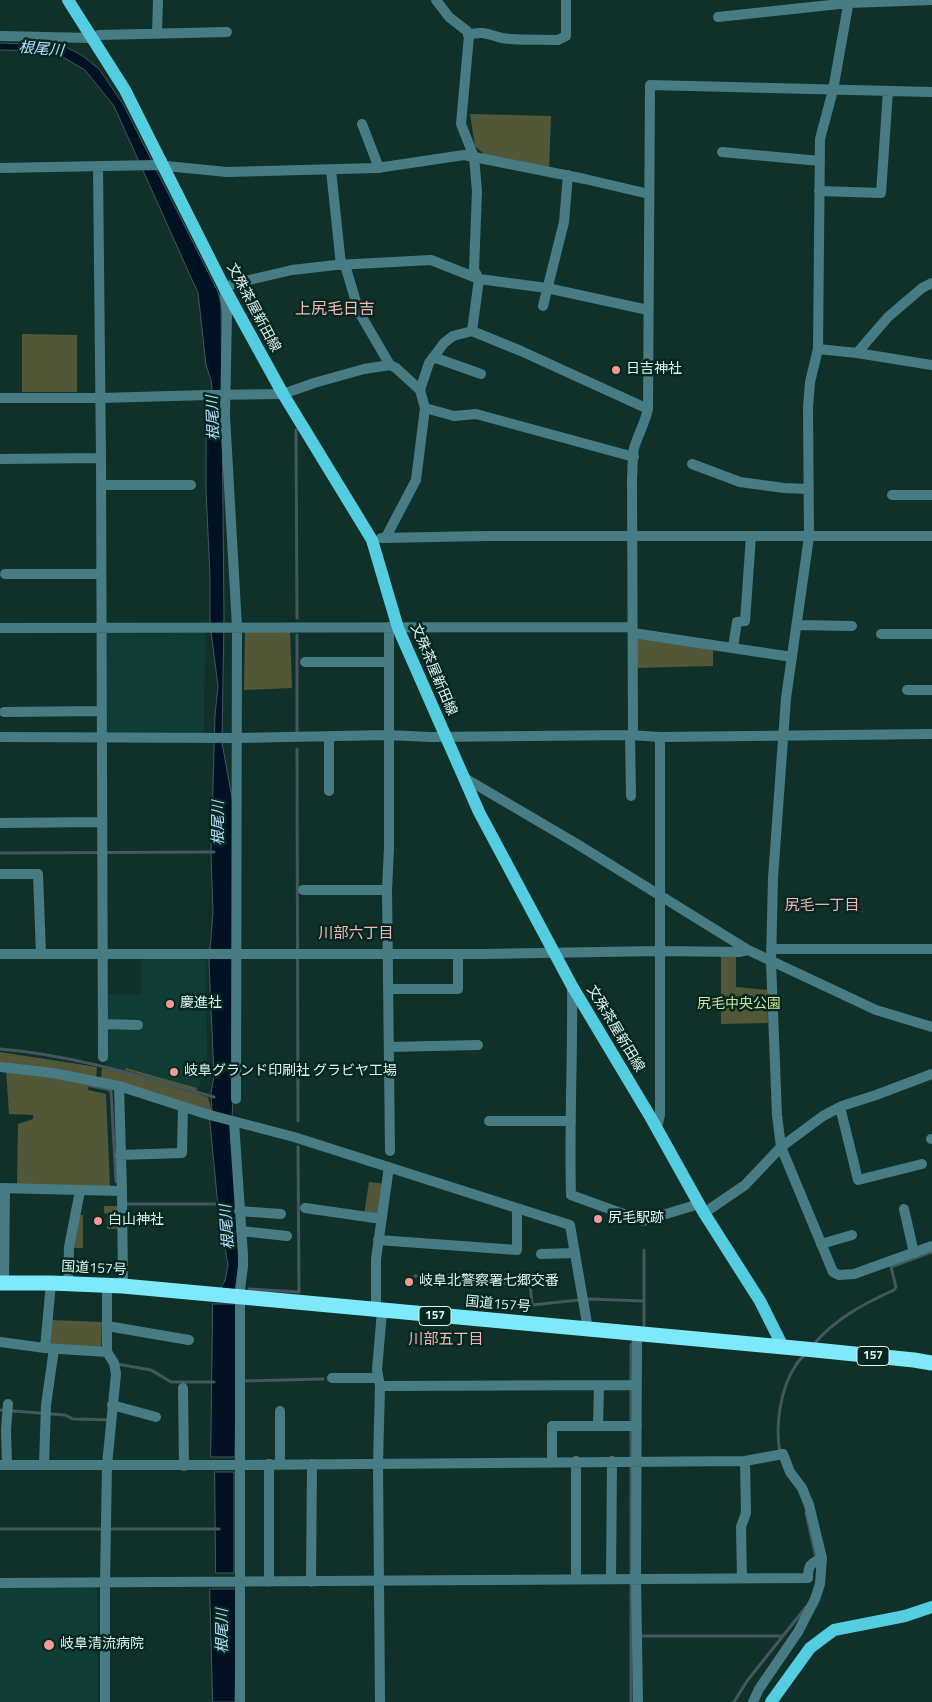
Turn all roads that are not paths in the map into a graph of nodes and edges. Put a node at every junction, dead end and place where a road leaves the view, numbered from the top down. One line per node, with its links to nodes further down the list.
1 (68, 0): 12 (main road, 文殊茶屋新田線)
2 (158, 0): 9 (street)
3 (436, 0): 10 (street)
4 (566, 0): 10 (street)
5 (932, 0): 6 (street)
6 (849, 1): 7 (street); 13 (street)
7 (718, 18)
8 (227, 32): 9 (street)
9 (158, 33): 12 (street)
10 (468, 35): 18 (street)
11 (0, 36): 12 (street)
12 (91, 38): 20 (main road, 文殊茶屋新田線)
13 (833, 90): 14 (street); 19 (street); 27 (street)
14 (888, 91): 15 (street); 26 (street)
15 (932, 92)
16 (362, 124): 23 (street)
17 (722, 152): 19 (street)
18 (474, 157): 23 (street); 25 (street); 29 (street)
19 (820, 161): 26 (street)
20 (160, 166): 21 (street); 24 (street); 31 (main road, 文殊茶屋新田線)
21 (98, 167): 22 (street); 46 (street)
22 (0, 168)
23 (379, 168): 24 (street)
24 (331, 170): 28 (street)
25 (568, 175): 27 (street); 32 (street)
26 (819, 191): 36 (street)
27 (649, 194): 34 (street)
28 (343, 265): 29 (street); 31 (street); 39 (street)
29 (479, 279): 32 (street); 35 (street)
30 (932, 283): 37 (street)
31 (224, 287): 43 (street); 44 (main road, 文殊茶屋新田線)
32 (547, 288): 33 (street); 34 (street)
33 (543, 306)
34 (648, 310): 48 (street)
35 (472, 331): 38 (street); 48 (street)
36 (818, 349): 37 (street); 55 (street)
37 (857, 353): 40 (street)
38 (433, 357): 41 (street); 42 (street)
39 (390, 365): 42 (street); 44 (street)
40 (932, 366)
41 (481, 374)
42 (420, 390): 47 (street)
43 (223, 394): 44 (street); 46 (street); 68 (street)
44 (283, 394): 63 (main road, 文殊茶屋新田線)
45 (0, 398): 46 (street)
46 (100, 398): 50 (street)
47 (426, 408): 49 (street); 60 (street)
48 (648, 409): 49 (street)
49 (634, 456): 62 (street)
50 (101, 458): 51 (street); 54 (street)
51 (1, 459)
52 (692, 464): 55 (street)
53 (191, 485): 54 (street)
54 (101, 486): 65 (street)
55 (809, 489): 61 (street)
56 (892, 495): 57 (street)
57 (932, 495)
58 (750, 536): 61 (street); 62 (street); 75 (street)
59 (932, 536): 61 (street)
60 (386, 537): 62 (street); 63 (street)
61 (809, 537): 66 (street)
62 (633, 538): 72 (street)
63 (372, 540): 71 (main road, 文殊茶屋新田線)
64 (5, 574): 65 (street)
65 (101, 574): 70 (street)
66 (797, 625): 67 (street); 76 (street)
67 (852, 626)
68 (232, 627): 70 (street); 71 (street); 92 (street)
69 (0, 628): 70 (street)
70 (101, 628): 81 (street)
71 (393, 628): 72 (street); 78 (street); 87 (main road, 文殊茶屋新田線)
72 (633, 630): 75 (street); 85 (street)
73 (881, 634): 74 (street)
74 (932, 634)
75 (733, 647): 76 (street)
76 (792, 657): 86 (street)
77 (305, 662): 78 (street)
78 (389, 662): 84 (street)
79 (907, 690): 80 (street)
80 (932, 690)
81 (101, 711): 82 (street); 89 (street)
82 (4, 712)
83 (932, 734): 86 (street)
84 (388, 735): 87 (street); 90 (street); 100 (street)
85 (631, 735): 87 (street); 91 (street); 95 (street)
86 (783, 735): 91 (street); 102 (street)
87 (445, 736): 93 (main road, 文殊茶屋新田線)
88 (0, 737): 89 (street)
89 (102, 737): 92 (street); 96 (street)
90 (329, 737): 92 (street); 94 (street)
91 (660, 737): 101 (street)
92 (237, 738): 110 (street)
93 (463, 777): 101 (street); 106 (main road, 文殊茶屋新田線)
94 (329, 791)
95 (631, 796)
96 (102, 822): 97 (street); 109 (street)
97 (0, 823)
98 (0, 874): 108 (street)
99 (303, 890): 100 (street)
100 (387, 890): 111 (street)
101 (661, 897): 104 (street); 105 (street)
102 (771, 949): 103 (street); 113 (street)
103 (932, 949)
104 (748, 950): 105 (street); 113 (street)
105 (659, 951): 106 (street); 131 (street)
106 (555, 953): 112 (street); 114 (main road, 文殊茶屋新田線)
107 (0, 954): 108 (street)
108 (41, 954): 109 (street)
109 (103, 954): 110 (street); 116 (street)
110 (236, 954): 111 (street); 125 (street)
111 (389, 954): 112 (street); 115 (street)
112 (458, 954): 115 (street)
113 (770, 962): 118 (street); 132 (street)
114 (572, 986): 129 (street); 131 (main road, 文殊茶屋新田線)
115 (389, 989): 120 (street)
116 (104, 1024): 117 (street); 121 (street)
117 (138, 1024)
118 (932, 1027)
119 (478, 1045): 120 (street)
120 (389, 1047): 133 (street)
121 (103, 1057)
122 (0, 1068): 124 (street)
123 (932, 1074): 127 (street)
124 (119, 1086): 126 (street); 134 (street)
125 (236, 1099)
126 (183, 1107): 130 (street); 134 (street)
127 (840, 1107): 132 (street); 135 (street)
128 (489, 1121): 129 (street)
129 (571, 1121): 141 (street)
130 (234, 1122): 136 (street); 144 (street)
131 (657, 1127): 141 (main road, 文殊茶屋新田線)
132 (781, 1147): 141 (street); 151 (street)
133 (390, 1151)
134 (120, 1154): 139 (street)
135 (922, 1164)
136 (389, 1167): 142 (street); 146 (street)
137 (3, 1189): 138 (street); 156 (street)
138 (80, 1191): 139 (street); 158 (street)
139 (122, 1191): 160 (street)
140 (305, 1208): 146 (street)
141 (701, 1208): 168 (main road, 文殊茶屋新田線)
142 (517, 1209): 150 (street); 153 (street)
143 (904, 1209): 154 (street)
144 (240, 1211): 145 (street); 147 (street)
145 (281, 1214)
146 (382, 1219): 150 (street)
147 (241, 1231): 148 (street); 161 (street)
148 (287, 1236)
149 (852, 1236): 151 (street)
150 (378, 1240): 162 (street)
151 (821, 1244): 154 (street)
152 (932, 1246): 154 (street)
153 (575, 1253): 155 (street); 164 (street)
154 (914, 1253)
155 (541, 1254)
156 (2, 1283): 157 (highway, 国道157号 / 157)
157 (51, 1283): 158 (highway, 国道157号 / 157); 169 (street)
158 (68, 1284): 159 (highway, 国道157号 / 157)
159 (107, 1286): 160 (highway, 国道157号 / 157); 163 (street)
160 (123, 1286): 161 (highway, 国道157号 / 157)
161 (231, 1297): 162 (highway, 国道157号 / 157); 200 (street)
162 (379, 1311): 164 (highway, 国道157号 / 157); 173 (street)
163 (107, 1326): 166 (street); 170 (street)
164 (588, 1329): 165 (highway, 国道157号 / 157)
165 (640, 1335): 168 (highway, 国道157号 / 157); 175 (street)
166 (189, 1340)
167 (0, 1342): 169 (street)
168 (783, 1347): 171 (highway, 国道157号 / 157)
169 (50, 1348): 170 (street); 192 (street)
170 (107, 1352): 178 (street)
171 (932, 1363)
172 (332, 1378): 173 (street)
173 (379, 1382): 174 (street); 190 (street)
174 (599, 1386): 175 (street); 181 (street)
175 (636, 1386): 182 (street)
176 (183, 1388): 194 (street)
177 (8, 1404): 191 (street)
178 (112, 1405): 180 (street); 193 (street)
179 (280, 1411): 188 (street)
180 (156, 1417)
181 (598, 1426): 182 (street); 183 (street)
182 (637, 1426): 187 (street)
183 (552, 1461): 184 (street); 190 (street)
184 (576, 1461): 185 (street); 198 (street)
185 (612, 1461): 187 (street); 199 (street)
186 (745, 1461): 187 (street); 195 (street); 197 (street)
187 (636, 1462): 196 (street)
188 (274, 1464): 189 (street); 194 (street, bridge); 201 (street)
189 (312, 1464): 190 (street); 202 (street)
190 (378, 1464): 203 (street)
191 (3, 1465): 192 (street)
192 (44, 1465): 193 (street)
193 (107, 1465): 194 (street); 205 (street)
194 (184, 1466)
195 (822, 1558): 197 (street); 211 (street)
196 (636, 1578): 197 (street); 199 (street); 210 (street)
197 (742, 1578)
198 (576, 1579): 199 (street); 203 (street)
199 (611, 1579)
200 (238, 1582): 201 (street); 205 (street); 208 (street)
201 (269, 1582): 202 (street)
202 (311, 1582): 203 (street)
203 (380, 1582): 209 (street)
204 (0, 1583): 205 (street)
205 (105, 1583): 207 (street)
206 (932, 1607): 212 (main road)
207 (105, 1702)
208 (240, 1702)
209 (380, 1702)
210 (638, 1702)
211 (753, 1702)
212 (771, 1702)

